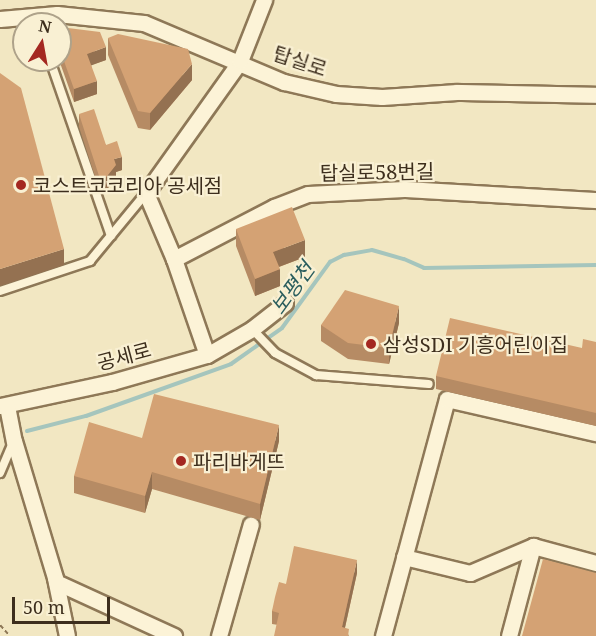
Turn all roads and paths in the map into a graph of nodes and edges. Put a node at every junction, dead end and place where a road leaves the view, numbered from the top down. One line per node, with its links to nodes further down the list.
1 (264, 0): 3 (street)
2 (72, 16): 3 (street, 탑실로)
3 (240, 61): 5 (street, 탑실로); 6 (street)
4 (54, 72): 8 (lane)
5 (596, 95)
6 (146, 193): 8 (lane); 9 (street)
7 (596, 200): 9 (street, 탑실로58번길)
8 (111, 236): 10 (lane)
9 (174, 259): 13 (street)
10 (0, 291)
11 (285, 303): 12 (street, 공세로)
12 (252, 329): 13 (street, 공세로); 14 (lane)
13 (207, 355): 15 (street, 공세로)
14 (429, 384)
15 (3, 406): 17 (street)
16 (596, 433): 21 (street)
17 (14, 441): 18 (lane); 23 (street)
18 (0, 473)
19 (251, 524): 28 (street)
20 (533, 546): 21 (street); 22 (street); 30 (street)
21 (404, 557): 29 (street)
22 (596, 563)
23 (56, 582): 26 (street); 27 (street)
24 (0, 625): 25 (path)
25 (10, 636)
26 (67, 636)
27 (174, 636)
28 (219, 636)
29 (382, 636)
30 (509, 636)

